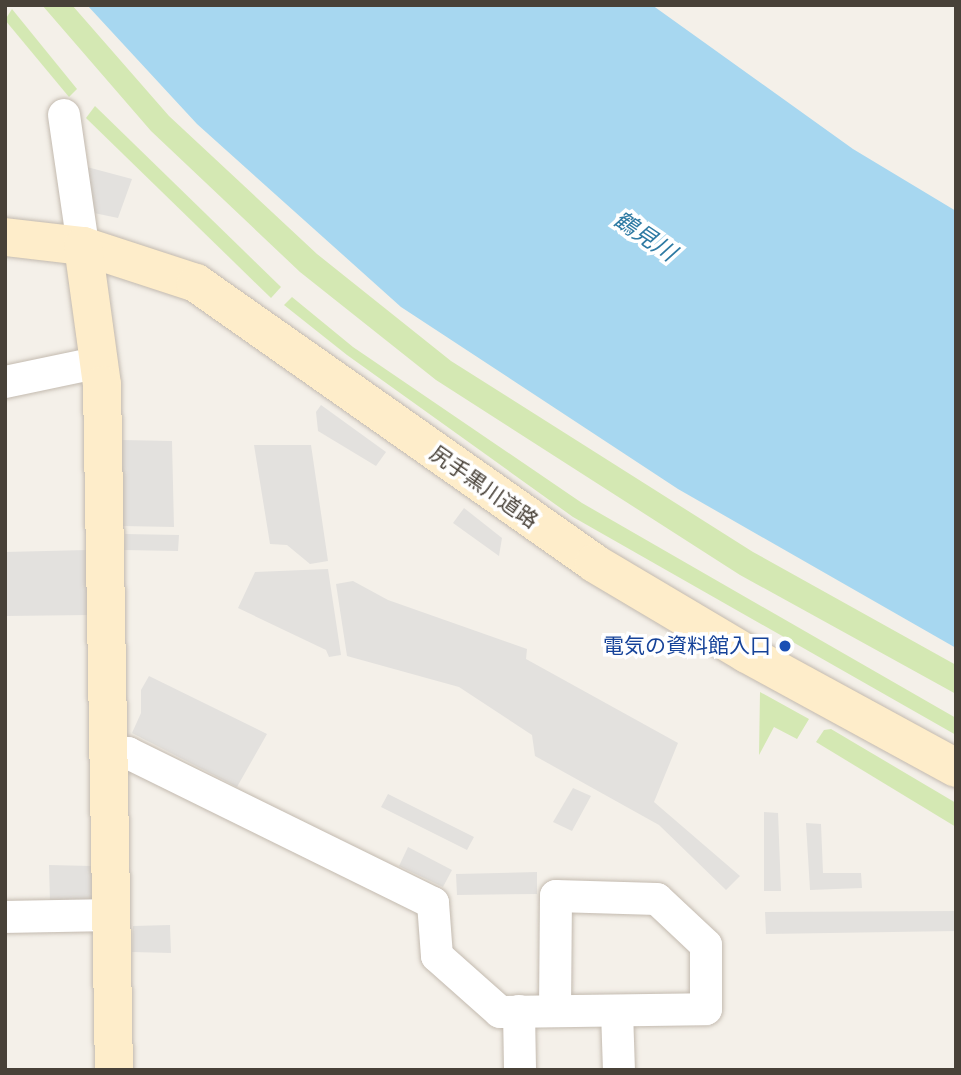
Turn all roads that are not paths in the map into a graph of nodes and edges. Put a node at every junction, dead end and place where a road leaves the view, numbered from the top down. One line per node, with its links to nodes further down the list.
1 (64, 115): 3 (street)
2 (5, 237): 3 (main road, 尻手黒川道路)
3 (83, 246): 4 (main road); 7 (main road, 尻手黒川道路)
4 (101, 362): 5 (street); 6 (main road)
5 (5, 383)
6 (109, 752): 8 (main road); 11 (street)
7 (956, 768)
8 (112, 915): 9 (street); 13 (main road)
9 (5, 917)
10 (555, 1010): 11 (street); 12 (street); 12 (street)
11 (519, 1011): 14 (street)
12 (617, 1011): 15 (street)
13 (114, 1070)
14 (520, 1070)
15 (619, 1070)

